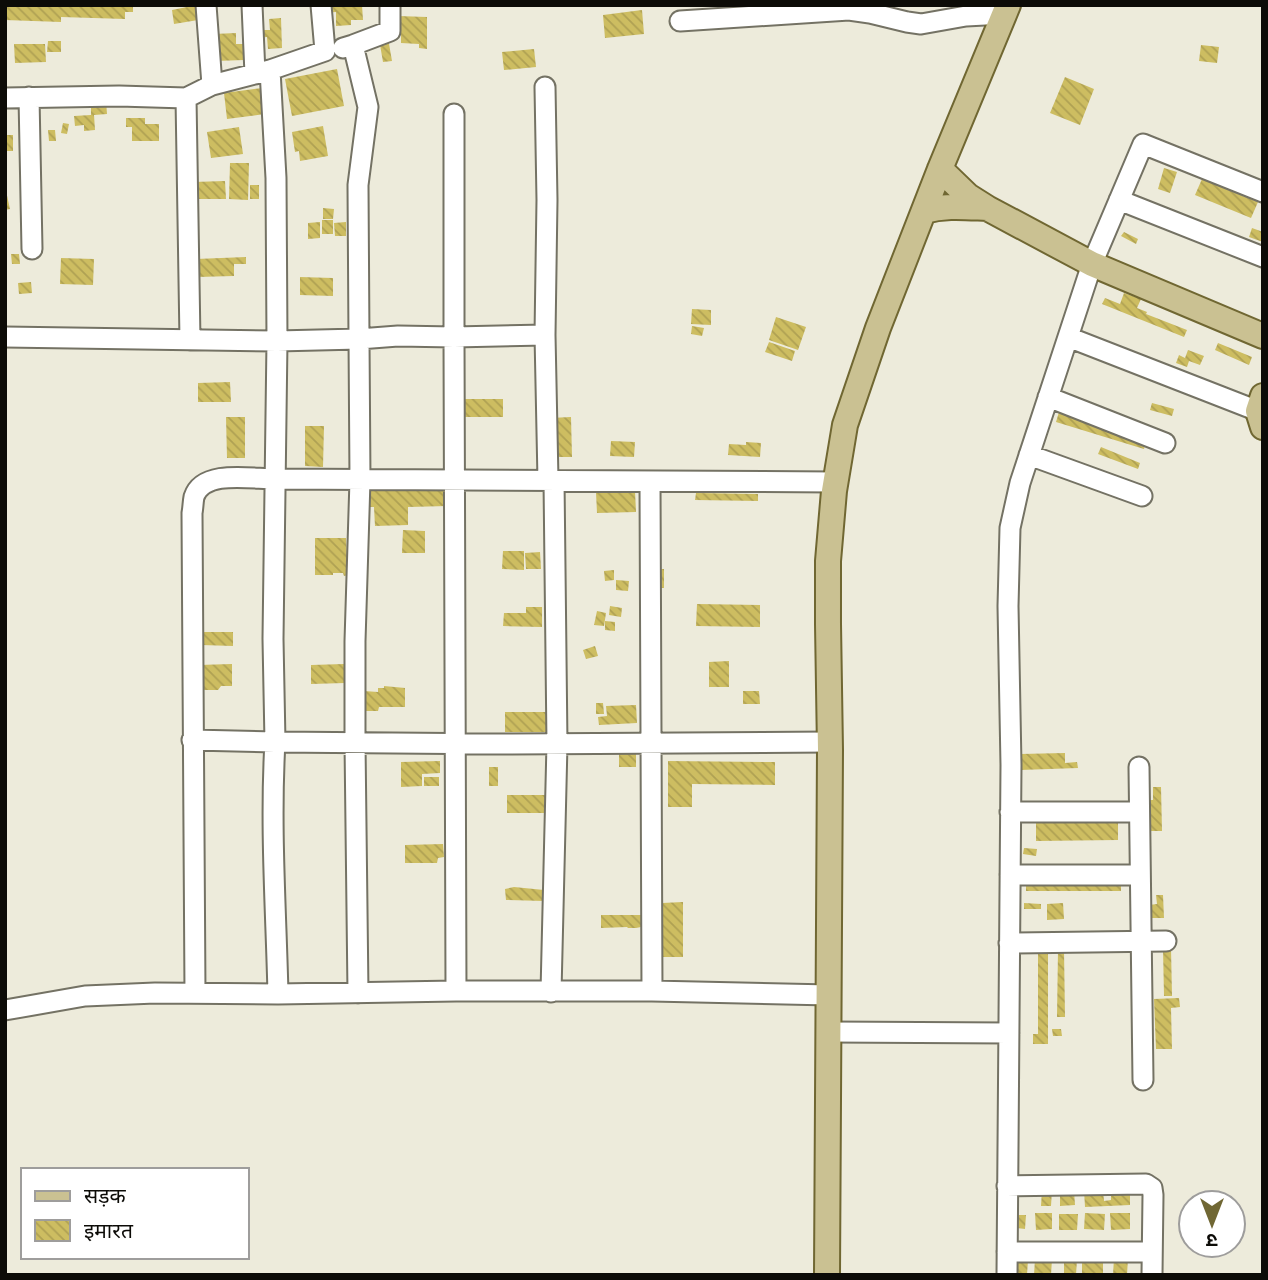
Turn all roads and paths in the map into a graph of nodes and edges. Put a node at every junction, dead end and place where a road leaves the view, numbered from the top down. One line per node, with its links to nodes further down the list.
1 (206, 5): 10 (street)
2 (252, 5): 9 (street)
3 (321, 5): 8 (street)
4 (390, 5): 7 (street)
5 (1006, 10): 6 (street); 16 (main road)
6 (680, 21)
7 (353, 45): 8 (street); 29 (street)
8 (325, 51): 9 (street)
9 (262, 72): 10 (street); 31 (street)
10 (212, 85): 14 (street)
11 (545, 87): 24 (street)
12 (29, 97): 13 (street); 14 (street); 21 (street)
13 (5, 98)
14 (186, 98): 30 (street)
15 (453, 114): 27 (street)
16 (940, 169): 19 (main road); 20 (main road)
17 (1263, 192): 18 (street)
18 (1119, 200): 22 (street); 23 (street)
19 (987, 208): 20 (main road); 23 (main road)
20 (924, 211): 41 (main road)
21 (32, 249)
22 (1263, 257)
23 (1093, 264): 25 (main road); 28 (street)
24 (545, 335): 27 (street); 39 (street)
25 (1263, 336)
26 (5, 337): 30 (street)
27 (453, 337): 29 (street); 37 (street)
28 (1068, 337): 32 (street); 33 (street)
29 (359, 339): 31 (street); 38 (street)
30 (190, 340): 31 (street)
31 (276, 341): 36 (street)
32 (1048, 397): 34 (street); 35 (street)
33 (1261, 411)
34 (1165, 443)
35 (1030, 455): 42 (street); 52 (street)
36 (274, 479): 38 (street); 43 (street); 44 (street)
37 (455, 479): 38 (street); 39 (street); 47 (street)
38 (360, 480): 46 (street)
39 (551, 480): 40 (street); 49 (street)
40 (650, 481): 41 (street); 48 (street)
41 (835, 482): 45 (main road)
42 (1142, 496)
43 (192, 740): 44 (street); 61 (street)
44 (275, 742): 46 (street); 63 (street)
45 (830, 742): 48 (street); 64 (main road)
46 (355, 743): 47 (street); 62 (street)
47 (454, 743): 49 (street); 59 (street)
48 (652, 743): 49 (street); 58 (street)
49 (557, 744): 60 (street)
50 (1139, 767): 51 (street)
51 (1139, 812): 52 (street); 53 (street)
52 (1010, 813): 54 (street)
53 (1140, 875): 54 (street); 55 (street)
54 (1010, 876): 57 (street)
55 (1141, 941): 56 (street); 57 (street); 68 (street)
56 (1166, 941)
57 (1009, 943): 67 (street)
58 (652, 991): 60 (street); 64 (street)
59 (456, 992): 60 (street); 62 (street)
60 (551, 992)
61 (195, 993): 63 (street); 65 (street)
62 (358, 993): 63 (street)
63 (278, 995)
64 (830, 995): 66 (main road)
65 (5, 1010)
66 (829, 1032): 67 (street); 72 (main road)
67 (1009, 1033): 69 (street)
68 (1143, 1080)
69 (1007, 1186): 70 (street); 71 (street)
70 (1007, 1252): 71 (street); 73 (street)
71 (1152, 1252): 74 (street)
72 (827, 1275)
73 (1006, 1275)
74 (1153, 1275)

